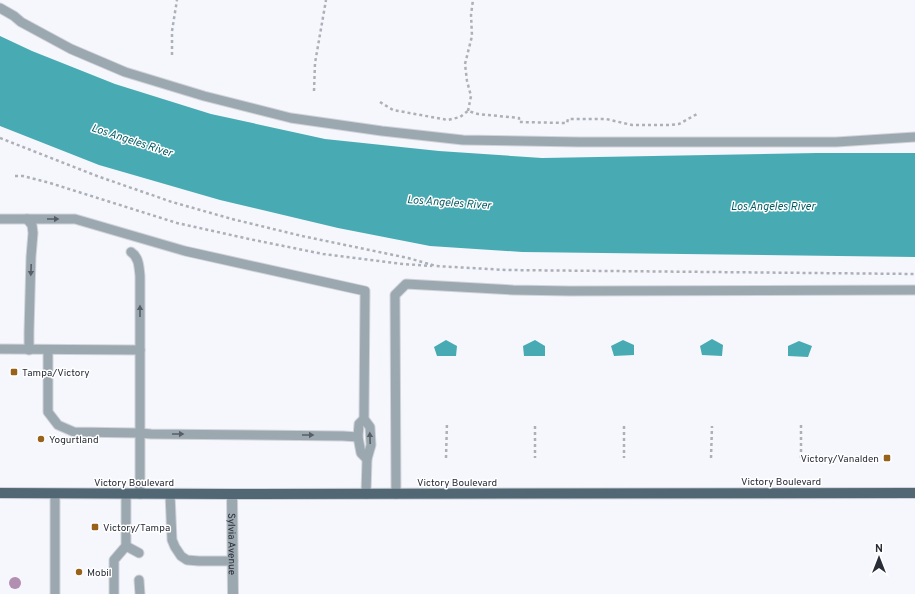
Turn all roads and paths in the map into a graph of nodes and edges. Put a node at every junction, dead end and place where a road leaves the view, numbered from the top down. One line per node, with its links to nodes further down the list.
1 (177, 0): 5 (path)
2 (326, 0): 6 (path)
3 (474, 0): 8 (path)
4 (0, 8): 11 (lane)
5 (172, 55)
6 (314, 91)
7 (380, 102): 8 (path)
8 (468, 111): 9 (path)
9 (697, 114)
10 (0, 138): 16 (path)
11 (915, 138)
12 (15, 176): 16 (path)
13 (0, 219): 14 (lane)
14 (27, 219): 20 (lane, one-way to 20); 23 (lane, one-way to 23)
15 (131, 252): 22 (lane, one-way to 15)
16 (436, 266): 17 (path)
17 (915, 274)
18 (915, 290): 45 (lane)
19 (0, 349): 20 (lane)
20 (29, 350): 21 (lane)
21 (48, 350): 22 (lane); 29 (lane)
22 (140, 350): 29 (lane)
23 (364, 420): 30 (lane); 36 (lane, one-way to 23)
24 (447, 422): 31 (path)
25 (801, 425): 35 (path)
26 (535, 426): 32 (path)
27 (624, 426): 33 (path)
28 (712, 426): 34 (path)
29 (139, 433): 30 (lane, one-way to 30); 41 (lane)
30 (358, 437): 36 (lane)
31 (446, 458)
32 (535, 458)
33 (624, 458)
34 (711, 458)
35 (801, 458)
36 (367, 459): 44 (lane)
37 (915, 492): 45 (main road, Victory Boulevard)
38 (0, 493): 39 (main road, Victory Boulevard)
39 (55, 494): 40 (main road, Victory Boulevard); 50 (lane)
40 (126, 494): 41 (main road, Victory Boulevard); 46 (lane)
41 (140, 494): 42 (main road, Victory Boulevard)
42 (170, 494): 43 (main road, Victory Boulevard); 48 (lane)
43 (232, 494): 44 (main road, Victory Boulevard); 48 (street, Sylvia Avenue)
44 (366, 494): 45 (main road, Victory Boulevard)
45 (396, 494)
46 (126, 546): 47 (lane); 51 (lane)
47 (138, 553)
48 (233, 561): 53 (street, Sylvia Avenue)
49 (139, 580): 52 (lane)
50 (55, 594)
51 (114, 594)
52 (140, 594)
53 (233, 594)

